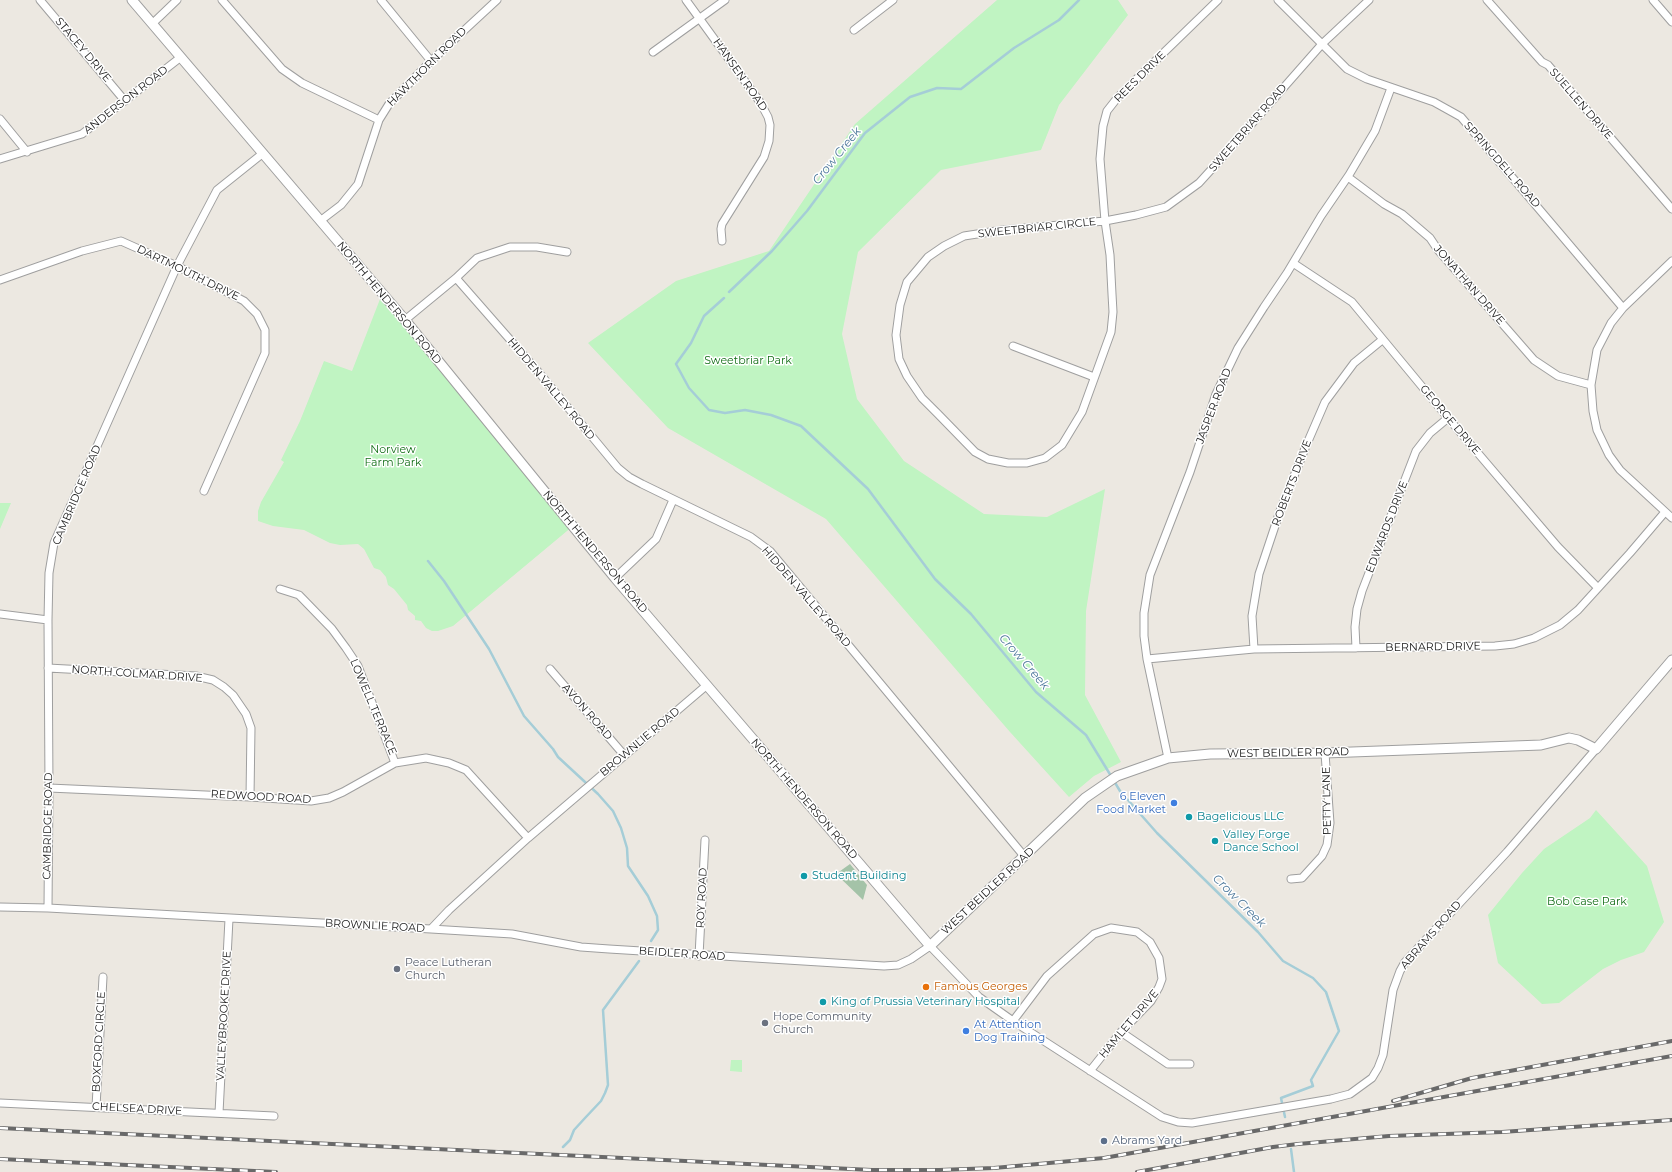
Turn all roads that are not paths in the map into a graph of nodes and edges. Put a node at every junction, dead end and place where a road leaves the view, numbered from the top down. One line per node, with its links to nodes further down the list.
1 (40, 0): 24 (street, STACEY DRIVE)
2 (132, 0): 17 (street, NORTH HENDERSON ROAD)
3 (177, 0): 17 (street)
4 (222, 0): 26 (street)
5 (381, 0): 22 (street)
6 (497, 0): 22 (street, HAWTHORN ROAD)
7 (686, 0): 15 (street, HANSEN ROAD)
8 (725, 0): 15 (street)
9 (893, 0): 18 (street)
10 (1218, 0): 33 (street, REES DRIVE)
11 (1278, 0): 19 (street, SPRINGDELL ROAD)
12 (1369, 0): 19 (street, SWEETBRIAR ROAD)
13 (1487, 0): 31 (street, SUELLEN DRIVE)
14 (1654, 0): 16 (street)
15 (700, 18): 20 (street); 34 (street, HANSEN ROAD)
16 (1672, 22)
17 (152, 24): 21 (street, NORTH HENDERSON ROAD)
18 (854, 30)
19 (1322, 44): 23 (street, SPRINGDELL ROAD); 33 (street, SWEETBRIAR ROAD)
20 (653, 52)
21 (181, 57): 24 (street, ANDERSON ROAD); 28 (street, NORTH HENDERSON ROAD)
22 (431, 61): 26 (street, HAWTHORN ROAD)
23 (1392, 88): 30 (street, JASPER ROAD); 41 (street, SPRINGDELL ROAD)
24 (125, 101): 27 (street, ANDERSON ROAD)
25 (0, 119): 27 (street)
26 (379, 120): 32 (street, HAWTHORN ROAD)
27 (27, 152): 29 (street, ANDERSON ROAD)
28 (262, 154): 32 (street, NORTH HENDERSON ROAD); 38 (street, CAMBRIDGE ROAD)
29 (0, 159)
30 (1348, 177): 37 (street, JASPER ROAD); 46 (street, JONATHAN DRIVE)
31 (1672, 209)
32 (320, 221): 42 (street, NORTH HENDERSON ROAD)
33 (1106, 221): 45 (street, SWEETBRIAR CIRCLE); 45 (street, SWEETBRIAR CIRCLE)
34 (722, 241)
35 (567, 252): 39 (street)
36 (1672, 261): 41 (street)
37 (1293, 263): 43 (street, GEORGE DRIVE); 59 (street, JASPER ROAD)
38 (177, 266): 40 (street, DARTMOUTH DRIVE); 48 (street, DARTMOUTH DRIVE); 56 (street, CAMBRIDGE ROAD)
39 (456, 278): 42 (street); 49 (street, HIDDEN VALLEY ROAD)
40 (0, 280)
41 (1623, 308): 46 (street)
42 (405, 320): 52 (street, NORTH HENDERSON ROAD)
43 (1382, 340): 47 (street, GEORGE DRIVE); 58 (street, ROBERTS DRIVE)
44 (1013, 346): 45 (street)
45 (1094, 377)
46 (1591, 385): 50 (street)
47 (1448, 418): 53 (street, GEORGE DRIVE); 57 (street, EDWARDS DRIVE)
48 (204, 491)
49 (673, 500): 52 (street); 73 (street, HIDDEN VALLEY ROAD)
50 (1665, 512): 51 (street); 53 (street, BERNARD DRIVE)
51 (1672, 518)
52 (615, 578): 63 (street, NORTH HENDERSON ROAD)
53 (1598, 588): 57 (street, BERNARD DRIVE)
54 (280, 589): 68 (street, LOWELL TERRACE)
55 (0, 614): 56 (street)
56 (48, 620): 61 (street, CAMBRIDGE ROAD)
57 (1356, 648): 58 (street, BERNARD DRIVE)
58 (1254, 649): 59 (street, BERNARD DRIVE)
59 (1147, 660): 67 (street, JASPER ROAD)
60 (1672, 660): 64 (street)
61 (48, 668): 69 (street, CAMBRIDGE ROAD); 70 (street, NORTH COLMAR DRIVE)
62 (550, 669): 66 (street, AVON ROAD)
63 (706, 685): 66 (street, BROWNLIE ROAD); 79 (street, NORTH HENDERSON ROAD)
64 (1596, 749): 65 (street, WEST BEIDLER ROAD); 85 (street, ABRAMS ROAD)
65 (1326, 753): 67 (street, WEST BEIDLER ROAD); 74 (street, PETTY LANE)
66 (624, 755): 71 (street, BROWNLIE ROAD)
67 (1168, 758): 73 (street, WEST BEIDLER ROAD)
68 (396, 763): 70 (street, REDWOOD ROAD); 71 (street, REDWOOD ROAD)
69 (49, 788): 70 (street, REDWOOD ROAD); 76 (street, CAMBRIDGE ROAD)
70 (250, 797)
71 (528, 838): 78 (street, BROWNLIE ROAD)
72 (706, 840): 80 (street, ROY ROAD)
73 (1024, 856): 79 (street, WEST BEIDLER ROAD)
74 (1291, 879)
75 (0, 907): 76 (street, BROWNLIE ROAD)
76 (48, 908): 77 (street, BROWNLIE ROAD)
77 (230, 919): 78 (street, BROWNLIE ROAD); 88 (street, VALLEYBROOKE DRIVE)
78 (431, 929): 80 (street, BEIDLER ROAD)
79 (930, 946): 80 (street, BEIDLER ROAD); 82 (street, NORTH HENDERSON ROAD)
80 (699, 956)
81 (103, 977): 87 (street, BOXFORD CIRCLE)
82 (1013, 1021): 83 (street, HAMLET DRIVE); 85 (street, NORTH HENDERSON ROAD)
83 (1121, 1032): 84 (street); 85 (street, HAMLET DRIVE)
84 (1190, 1064)
85 (1090, 1071)
86 (0, 1103): 87 (street, CHELSEA DRIVE)
87 (96, 1107): 88 (street, CHELSEA DRIVE)
88 (219, 1113): 89 (street, CHELSEA DRIVE)
89 (274, 1116)

